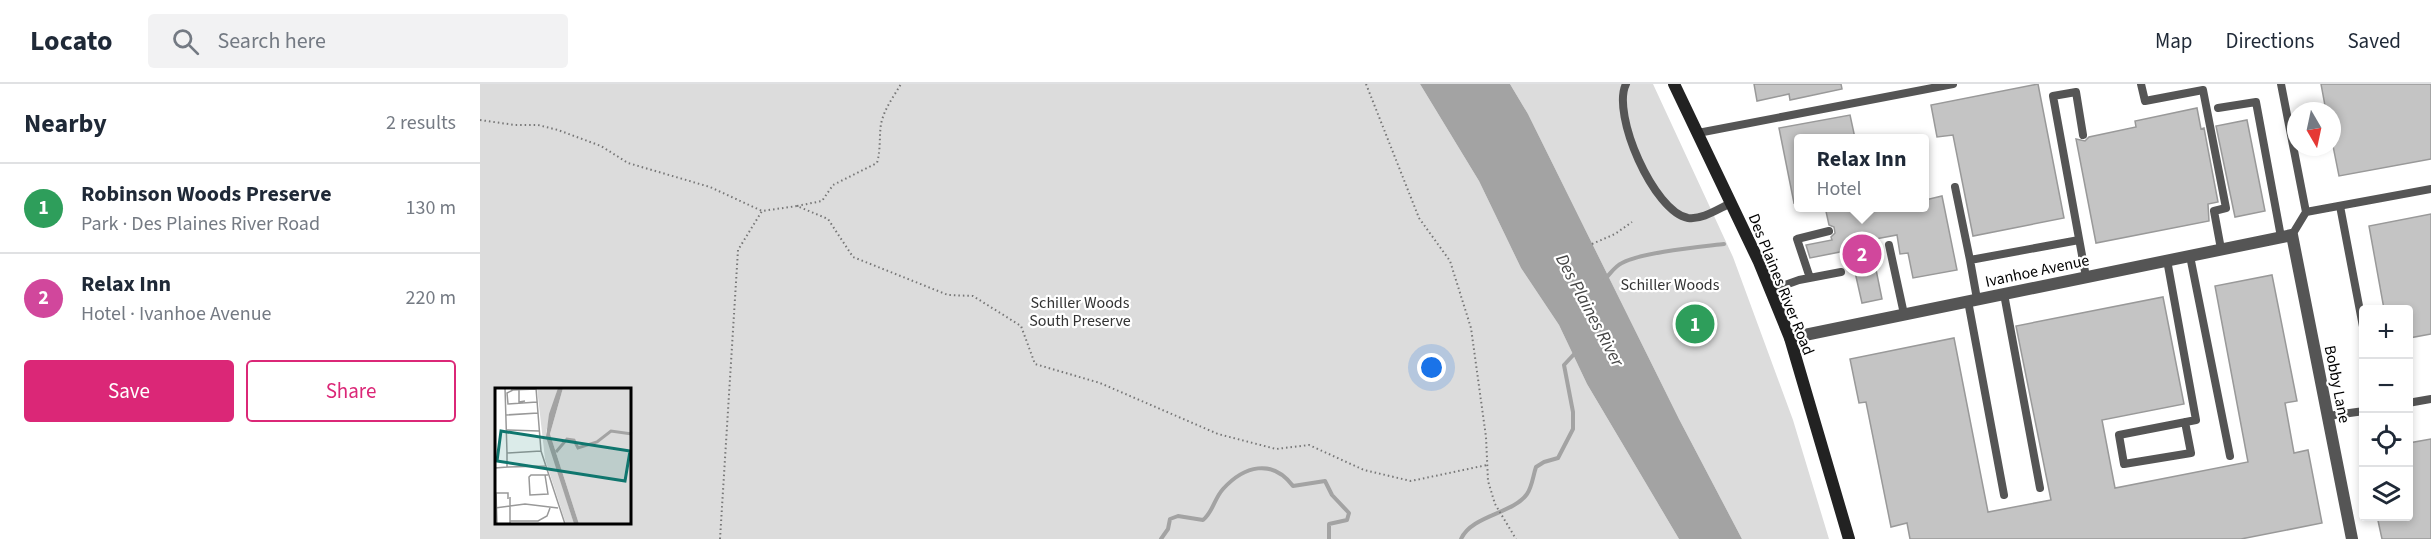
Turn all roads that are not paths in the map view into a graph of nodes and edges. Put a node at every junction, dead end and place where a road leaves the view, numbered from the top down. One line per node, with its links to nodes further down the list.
1 (1626, 84): 12 (lane)
2 (1674, 84): 8 (main road, Des Plaines River Road)
3 (1953, 84): 8 (lane)
4 (2141, 84): 6 (lane)
5 (2281, 84): 14 (lane)
6 (2202, 87): 19 (lane)
7 (2217, 108): 16 (lane)
8 (1698, 133): 12 (main road, Des Plaines River Road)
9 (2083, 135): 17 (lane)
10 (1955, 187): 21 (lane)
11 (2431, 189): 13 (lane)
12 (1731, 203): 26 (main road, Des Plaines River Road)
13 (2340, 206): 14 (lane); 29 (lane)
14 (2306, 212): 16 (lane)
15 (1829, 231): 25 (lane)
16 (2286, 236): 19 (street, Ivanhoe Avenue); 35 (street, Bobby Lane)
17 (2079, 240): 21 (lane); 24 (lane)
18 (1890, 244): 30 (lane)
19 (2221, 249): 20 (street, Ivanhoe Avenue)
20 (2190, 256): 22 (street, Ivanhoe Avenue); 37 (lane)
21 (1970, 260): 28 (lane)
22 (2167, 260): 24 (street, Ivanhoe Avenue); 36 (lane)
23 (1841, 272): 25 (lane)
24 (2086, 277): 27 (street, Ivanhoe Avenue)
25 (1810, 278): 26 (lane)
26 (1771, 290): 31 (main road, Des Plaines River Road)
27 (2004, 294): 28 (street, Ivanhoe Avenue); 38 (lane)
28 (1973, 300): 30 (street, Ivanhoe Avenue); 39 (lane)
29 (2359, 306)
30 (1905, 314): 31 (street, Ivanhoe Avenue)
31 (1790, 338): 40 (main road, Des Plaines River Road)
32 (2431, 399): 33 (lane)
33 (2413, 402)
34 (2359, 412): 35 (lane)
35 (2328, 416): 41 (street, Bobby Lane)
36 (2185, 422): 36 (lane)
37 (2230, 456)
38 (2040, 489)
39 (2004, 495)
40 (1849, 539)
41 (2352, 539)

